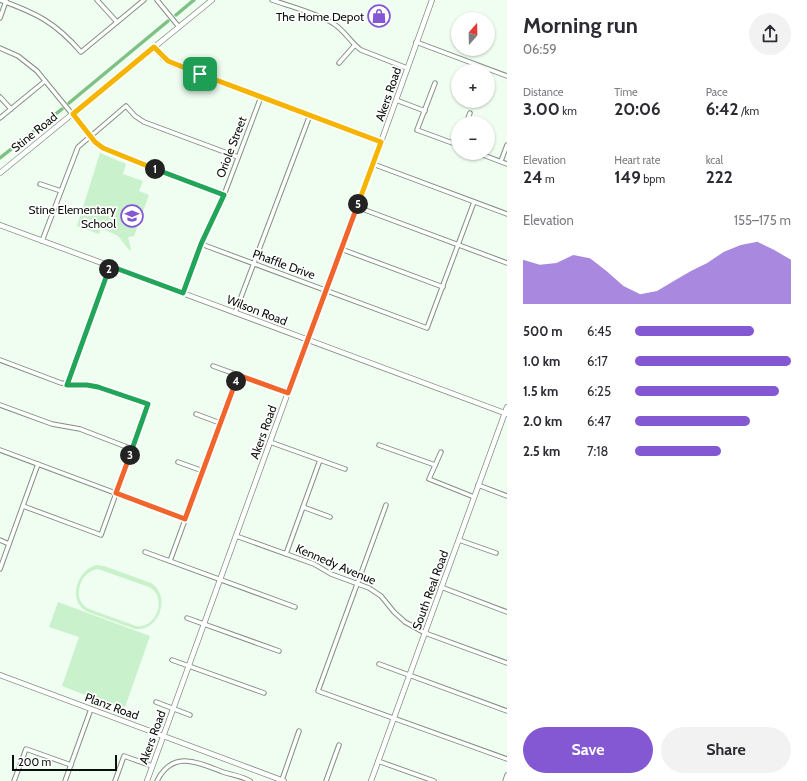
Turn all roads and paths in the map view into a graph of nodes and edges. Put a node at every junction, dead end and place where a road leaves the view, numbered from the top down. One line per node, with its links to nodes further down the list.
1 (0, 0): 8 (street)
2 (97, 0): 10 (street)
3 (144, 0): 10 (street)
4 (157, 0): 11 (street)
5 (212, 0): 11 (street, Stine Road)
6 (272, 0): 13 (street)
7 (432, 0): 12 (street, Akers Road)
8 (6, 1): 9 (street); 10 (street)
9 (0, 18)
10 (116, 22)
11 (179, 26): 14 (street, Stine Road)
12 (416, 42): 17 (street, Akers Road); 18 (street)
13 (354, 46): 16 (street); 17 (street)
14 (154, 47): 22 (street); 27 (street, Stine Road)
15 (0, 48): 19 (street)
16 (339, 63)
17 (407, 68): 23 (street, Akers Road)
18 (507, 76)
19 (45, 81): 24 (street); 27 (street)
20 (435, 83): 25 (street)
21 (0, 97): 24 (street)
22 (260, 97): 28 (street); 35 (street, Oriole Street)
23 (396, 100): 25 (street); 32 (street, Akers Road)
24 (11, 109): 30 (street)
25 (424, 111): 33 (street)
26 (470, 113): 29 (street)
27 (73, 114): 31 (street); 40 (street, Stine Road)
28 (310, 115): 32 (street); 53 (street)
29 (469, 116)
30 (0, 118)
31 (90, 135): 35 (street); 42 (street); 43 (street)
32 (381, 142): 38 (street, Akers Road)
33 (451, 142)
34 (507, 144): 37 (street)
35 (238, 157): 43 (street, Oriole Street)
36 (495, 159): 37 (street)
37 (501, 161): 39 (street)
38 (373, 164): 44 (street); 45 (street, Akers Road)
39 (507, 164)
40 (0, 173)
41 (40, 184): 42 (street)
42 (61, 191): 48 (street)
43 (224, 195): 49 (street, Oriole Street)
44 (474, 202): 46 (street); 50 (street)
45 (357, 207): 50 (street); 51 (street, Akers Road)
46 (507, 214)
47 (0, 226): 48 (street, Wilson Road)
48 (42, 241): 54 (street, Wilson Road)
49 (201, 244): 53 (street, Phaffle Drive); 57 (street, Oriole Street)
50 (458, 245): 52 (street); 55 (street)
51 (341, 249): 55 (street); 56 (street, Akers Road)
52 (507, 263)
53 (254, 264): 56 (street, Phaffle Drive); 58 (street)
54 (110, 266): 57 (street, Wilson Road); 63 (street)
55 (443, 287): 56 (street, Phaffle Drive)
56 (326, 290): 59 (street, Akers Road)
57 (183, 293): 58 (street, Wilson Road)
58 (235, 313): 59 (street, Wilson Road)
59 (307, 340): 64 (street, Akers Road); 68 (street, Wilson Road)
60 (0, 360): 63 (street)
61 (213, 366): 62 (street)
62 (238, 375): 64 (street); 69 (street)
63 (67, 385): 72 (street)
64 (288, 393): 70 (street, Akers Road)
65 (0, 405): 72 (street)
66 (507, 407): 68 (street, South Real Road)
67 (196, 414): 69 (street)
68 (506, 414): 81 (street, South Real Road)
69 (220, 423): 80 (street)
70 (270, 442): 75 (street); 90 (street, Akers Road)
71 (379, 445): 78 (street)
72 (132, 449): 82 (street)
73 (0, 450): 77 (street)
74 (441, 452): 78 (street)
75 (320, 460): 79 (street); 87 (street)
76 (178, 462): 80 (street)
77 (38, 464): 82 (street); 86 (street)
78 (436, 465): 84 (street)
79 (345, 469)
80 (203, 471): 89 (street)
81 (478, 485): 83 (street); 84 (street, South Real Road)
82 (116, 493): 86 (street); 89 (street)
83 (507, 496)
84 (474, 497): 92 (street, South Real Road)
85 (386, 505): 100 (street)
86 (23, 506): 93 (street)
87 (303, 507): 88 (street); 95 (street)
88 (330, 517)
89 (185, 519): 97 (street)
90 (236, 536): 95 (street, Kennedy Avenue); 99 (street, Akers Road)
91 (0, 540): 93 (street)
92 (459, 540): 96 (street); 101 (street, South Real Road)
93 (9, 544): 98 (street)
94 (145, 552): 97 (street)
95 (286, 554): 100 (street, Kennedy Avenue)
96 (496, 554)
97 (170, 561): 99 (street)
98 (0, 569)
99 (220, 580): 102 (street); 105 (street, Akers Road)
100 (357, 583): 106 (street, Kennedy Avenue); 120 (street)
101 (441, 587): 103 (street); 106 (street, South Real Road)
102 (295, 607)
103 (507, 612)
104 (187, 618): 105 (street)
105 (204, 624): 107 (street); 111 (street, Akers Road)
106 (425, 633): 109 (street, Kennedy Avenue); 113 (street, South Real Road)
107 (279, 651)
108 (172, 660): 111 (street)
109 (507, 663)
110 (379, 664): 113 (street)
111 (189, 666): 114 (street); 116 (street, Akers Road)
112 (0, 675): 117 (street, Planz Road)
113 (409, 675): 118 (street); 120 (street, South Real Road)
114 (264, 693)
115 (156, 702): 116 (street)
116 (173, 708): 119 (street); 122 (street, Akers Road)
117 (92, 709): 122 (street, Planz Road); 126 (street)
118 (507, 711)
119 (190, 714)
120 (394, 718): 124 (street); 125 (street, South Real Road)
121 (299, 731): 129 (street)
122 (163, 736): 127 (street, Akers Road); 129 (street, Planz Road)
123 (339, 745): 136 (street)
124 (507, 759)
125 (378, 761): 137 (street, South Real Road); 138 (street)
126 (71, 765): 130 (street); 131 (street)
127 (152, 766): 132 (street); 133 (street, Akers Road)
128 (507, 775): 139 (street)
129 (283, 780)
130 (14, 781)
131 (65, 781)
132 (115, 781)
133 (147, 781)
134 (157, 781): 135 (street)
135 (250, 781)
136 (326, 781)
137 (371, 781)
138 (434, 781)
139 (505, 781)

